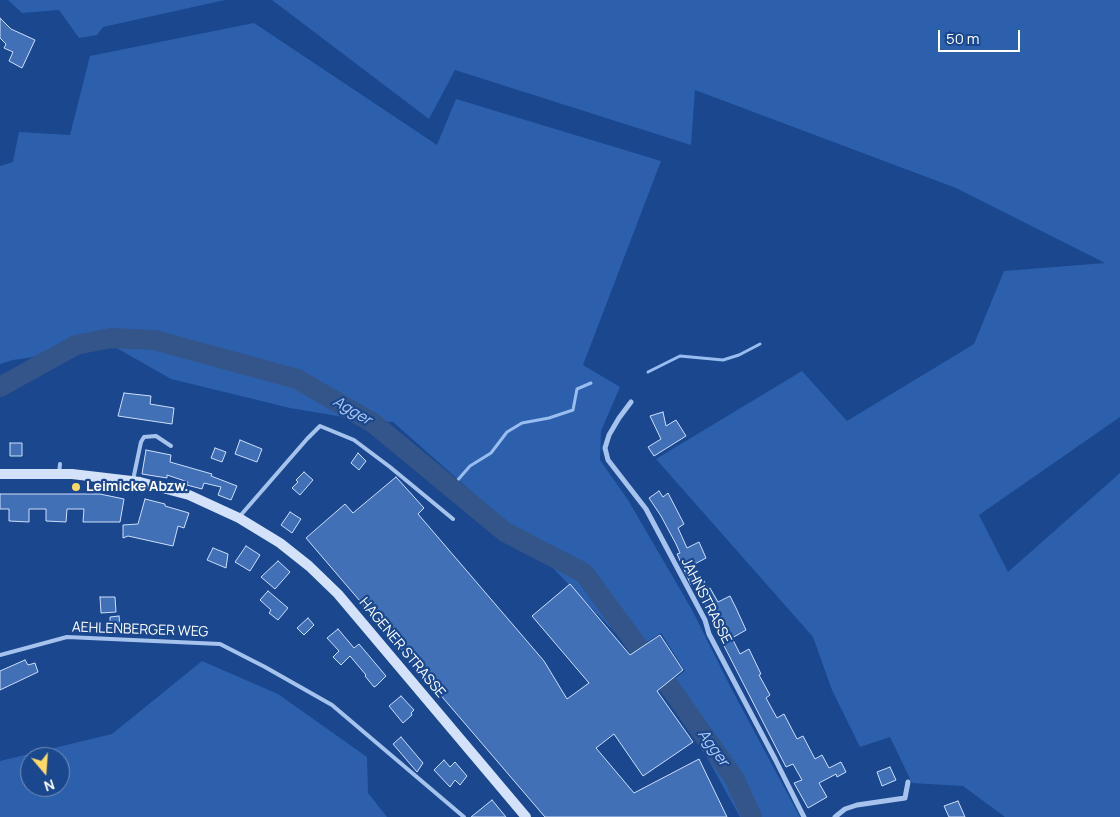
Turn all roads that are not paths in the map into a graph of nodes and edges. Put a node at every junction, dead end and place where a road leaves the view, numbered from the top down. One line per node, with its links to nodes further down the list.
1 (632, 402): 12 (street, JAHNSTRASSE)
2 (171, 446): 4 (lane)
3 (0, 474): 4 (main road, HAGENER STRASSE)
4 (133, 480): 5 (main road, HAGENER STRASSE)
5 (239, 518): 6 (lane); 11 (main road, HAGENER STRASSE)
6 (453, 519)
7 (0, 655): 10 (lane, AEHLENBERGER WEG)
8 (908, 782): 9 (street)
9 (837, 815): 13 (lane)
10 (464, 817)
11 (526, 817)
12 (804, 817)
13 (844, 817)

